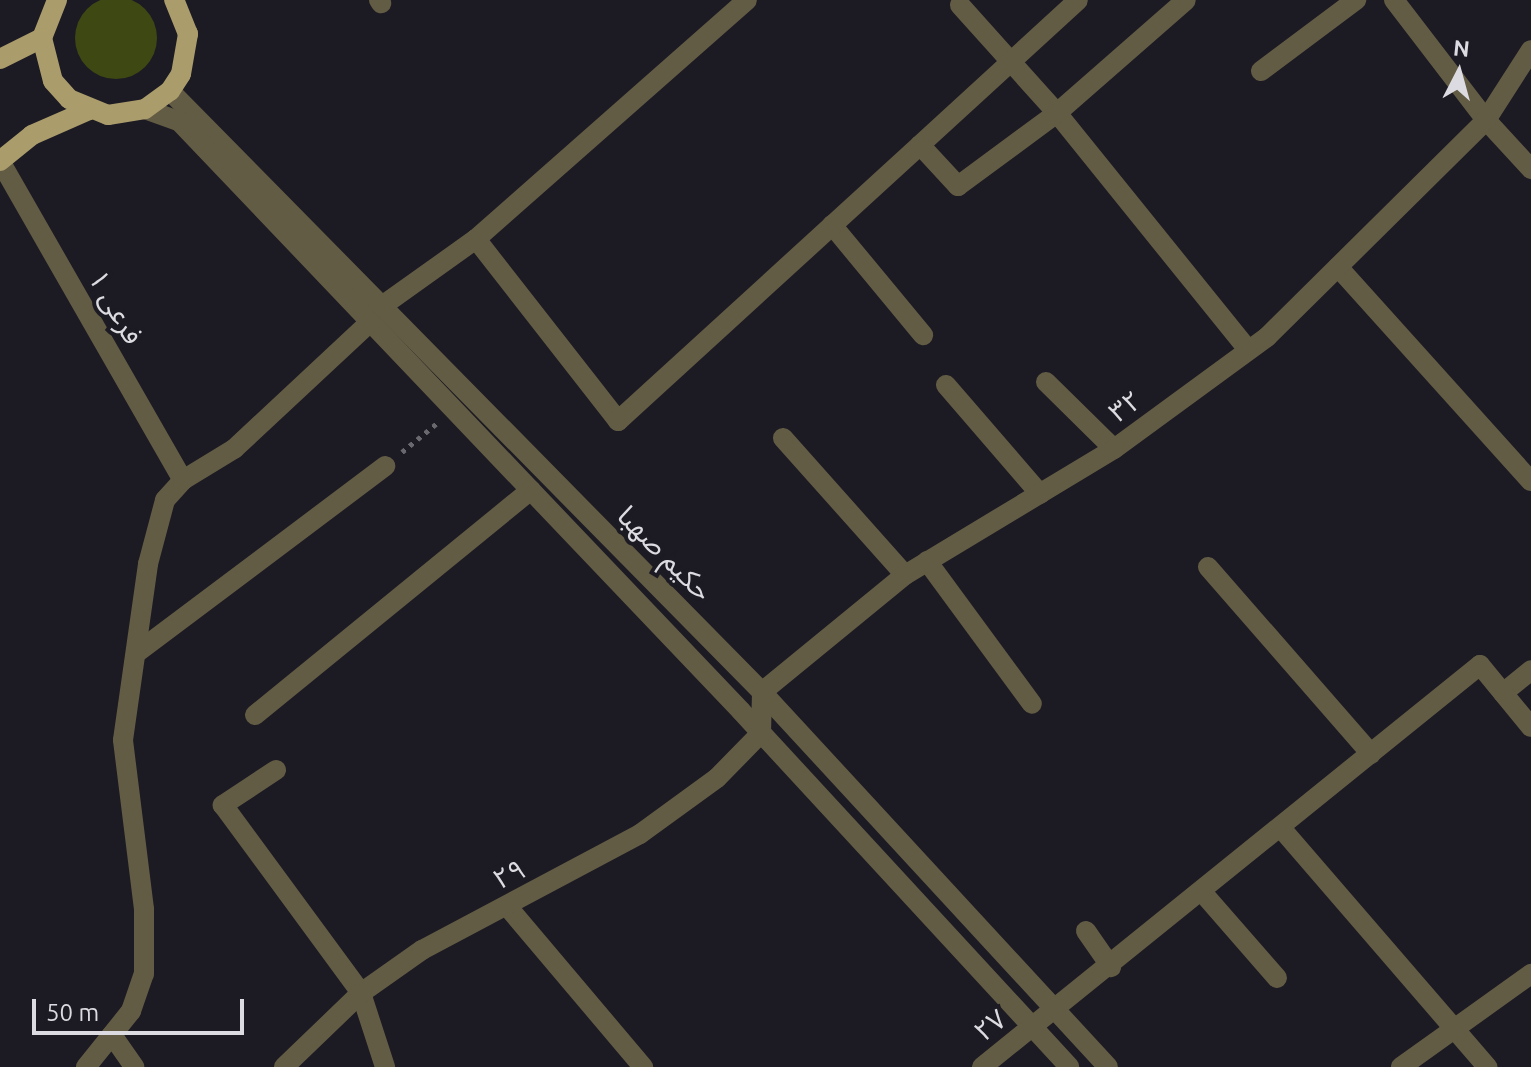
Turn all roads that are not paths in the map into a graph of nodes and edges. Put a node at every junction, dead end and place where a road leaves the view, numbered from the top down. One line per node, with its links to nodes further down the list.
1 (57, 0): 9 (main road)
2 (174, 0): 14 (main road)
3 (747, 0): 23 (street)
4 (1078, 0): 12 (street)
5 (1185, 0): 17 (street)
6 (1356, 0): 13 (street)
7 (1394, 0): 18 (street)
8 (960, 5): 12 (street)
9 (42, 38): 11 (main road); 16 (main road)
10 (1531, 50): 18 (street, ۳۲)
11 (0, 59)
12 (1010, 64): 17 (street); 19 (street)
13 (1261, 71)
14 (170, 91): 15 (main road); 25 (street, حکیم صهبا)
15 (145, 109): 16 (main road); 25 (street, حکیم صهبا)
16 (89, 110): 20 (main road)
17 (1057, 113): 19 (street); 27 (street)
18 (1486, 120): 21 (street); 24 (street, ۳۲)
19 (920, 145): 22 (street)
20 (0, 161): 33 (street, فرعی ۱)
21 (1531, 169)
22 (832, 225): 23 (street); 26 (street)
23 (476, 239): 25 (street)
24 (1338, 267): 27 (street, ۳۲); 34 (street)
25 (376, 314): 33 (street); 35 (street, حکیم صهبا); 42 (street, حکیم صهبا)
26 (923, 335)
27 (1248, 350): 31 (street, ۳۲)
28 (1046, 382): 31 (street)
29 (946, 385): 36 (street)
30 (783, 438): 39 (street)
31 (1114, 449): 36 (street, ۳۲)
32 (385, 466): 40 (street)
33 (183, 480): 40 (street)
34 (1531, 481)
35 (531, 490): 45 (street); 47 (street, حکیم صهبا)
36 (1040, 494): 37 (street, ۳۲)
37 (927, 561): 39 (street, ۳۲); 44 (street)
38 (1208, 567): 48 (street)
39 (905, 575): 42 (street, ۳۲)
40 (139, 651): 61 (street)
41 (1531, 670): 43 (street)
42 (762, 692): 47 (street); 58 (street, حکیم صهبا)
43 (1503, 693): 46 (street); 48 (street, ۲۷)
44 (1032, 704)
45 (255, 715)
46 (1531, 727)
47 (761, 733): 52 (street, ۲۹); 59 (street, حکیم صهبا)
48 (1371, 754): 50 (street, ۲۷)
49 (276, 770): 57 (street)
50 (1281, 828): 51 (street, ۲۷); 60 (street)
51 (1202, 892): 54 (street, ۲۷); 56 (street)
52 (507, 906): 57 (street, ۲۹); 66 (street)
53 (1086, 931): 54 (street)
54 (1111, 967): 58 (street, ۲۷)
55 (1531, 974): 60 (street)
56 (1277, 978)
57 (361, 993): 64 (street, ۲۹); 65 (street)
58 (1057, 1011): 59 (street, ۲۷); 69 (street, حکیم صهبا)
59 (1033, 1028): 67 (street, ۲۷); 68 (street, حکیم صهبا)
60 (1455, 1030): 70 (street); 71 (street)
61 (112, 1035): 62 (street); 63 (street)
62 (86, 1067)
63 (134, 1067)
64 (284, 1067)
65 (385, 1067)
66 (643, 1067)
67 (982, 1067)
68 (1069, 1067)
69 (1108, 1067)
70 (1401, 1067)
71 (1487, 1067)

